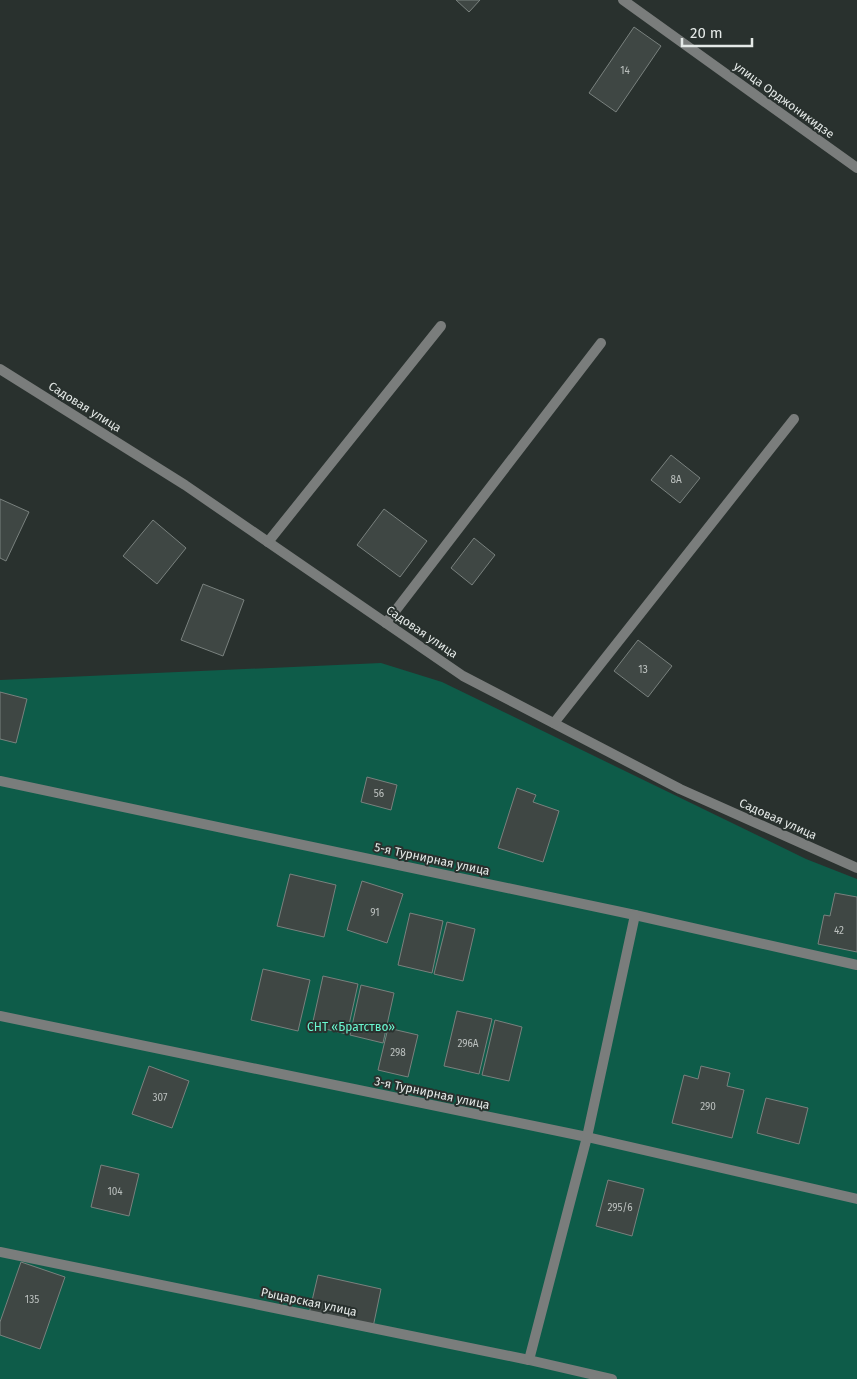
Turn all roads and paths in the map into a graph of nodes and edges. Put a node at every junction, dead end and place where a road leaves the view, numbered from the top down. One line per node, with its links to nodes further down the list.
1 (623, 0): 2 (street, улица Орджоникидзе)
2 (857, 168)
3 (441, 326): 7 (street)
4 (601, 343): 8 (street)
5 (0, 369): 7 (street, Садовая улица)
6 (794, 419): 9 (street)
7 (268, 542): 8 (street, Садовая улица)
8 (386, 623): 9 (street, Садовая улица)
9 (554, 723): 11 (street, Садовая улица)
10 (0, 781): 12 (street, 5-я Турнирная улица)
11 (857, 868)
12 (635, 915): 13 (street, 5-я Турнирная улица); 15 (street)
13 (857, 965)
14 (0, 1016): 15 (street, 3-я Турнирная улица)
15 (587, 1137): 16 (street, 3-я Турнирная улица); 18 (street)
16 (857, 1199)
17 (0, 1252): 18 (street, Рыцарская улица)
18 (529, 1360): 19 (street, Рыцарская улица)
19 (612, 1379)

